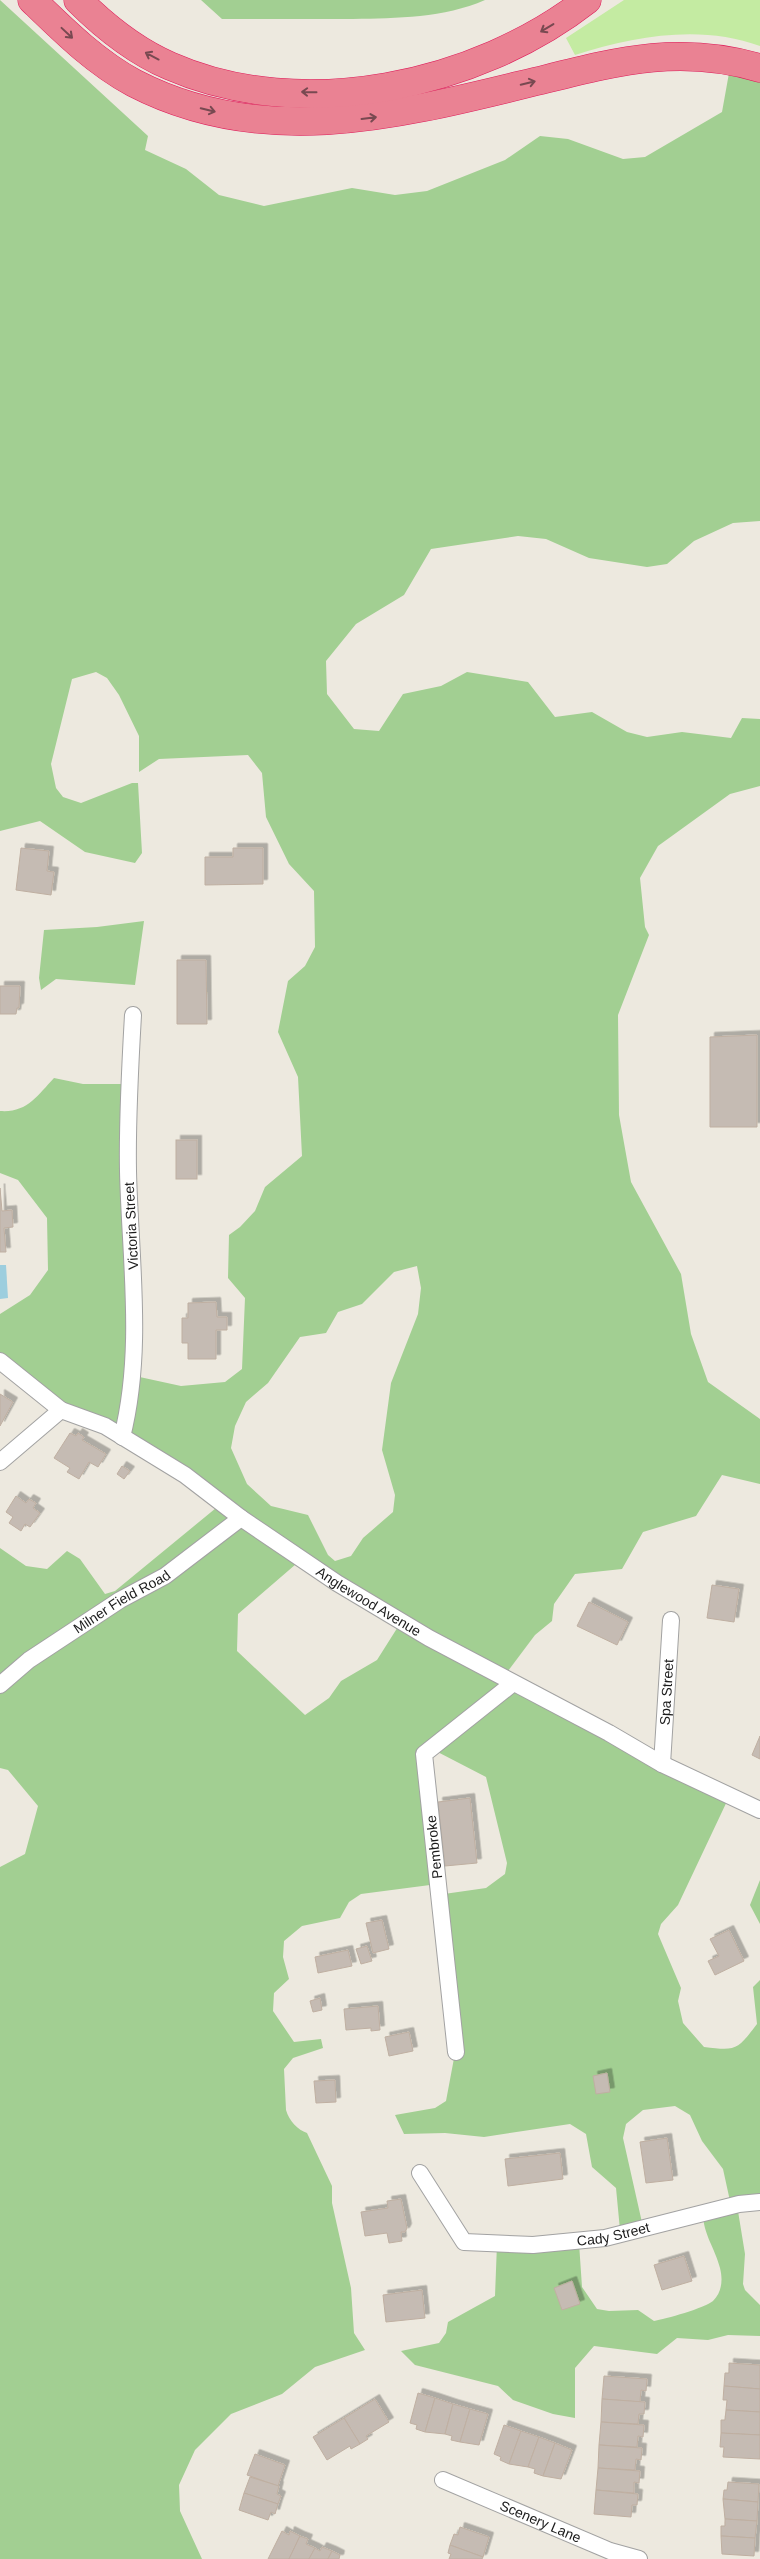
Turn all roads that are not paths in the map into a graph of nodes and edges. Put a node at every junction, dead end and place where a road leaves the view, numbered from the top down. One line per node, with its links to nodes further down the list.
1 (32, 0): 4 (highway, one-way to 4)
2 (78, 0): 3 (highway, one-way to 2)
3 (587, 0)
4 (760, 68)
5 (133, 1015): 8 (street, Victoria Street)
6 (0, 1362): 7 (street, Anglewood Avenue)
7 (61, 1410): 8 (street, Anglewood Avenue); 9 (street)
8 (122, 1437): 10 (street, Anglewood Avenue)
9 (0, 1462)
10 (241, 1518): 12 (street, Anglewood Avenue); 13 (street, Milner Field Road)
11 (670, 1620): 14 (street, Spa Street)
12 (512, 1684): 14 (street, Anglewood Avenue); 16 (street, Pembroke)
13 (0, 1685)
14 (662, 1764): 15 (street, Anglewood Avenue)
15 (760, 1810)
16 (456, 2052)
17 (420, 2173): 18 (street, Cady Street)
18 (760, 2202)
19 (443, 2480): 20 (street, Scenery Lane)
20 (639, 2559)

